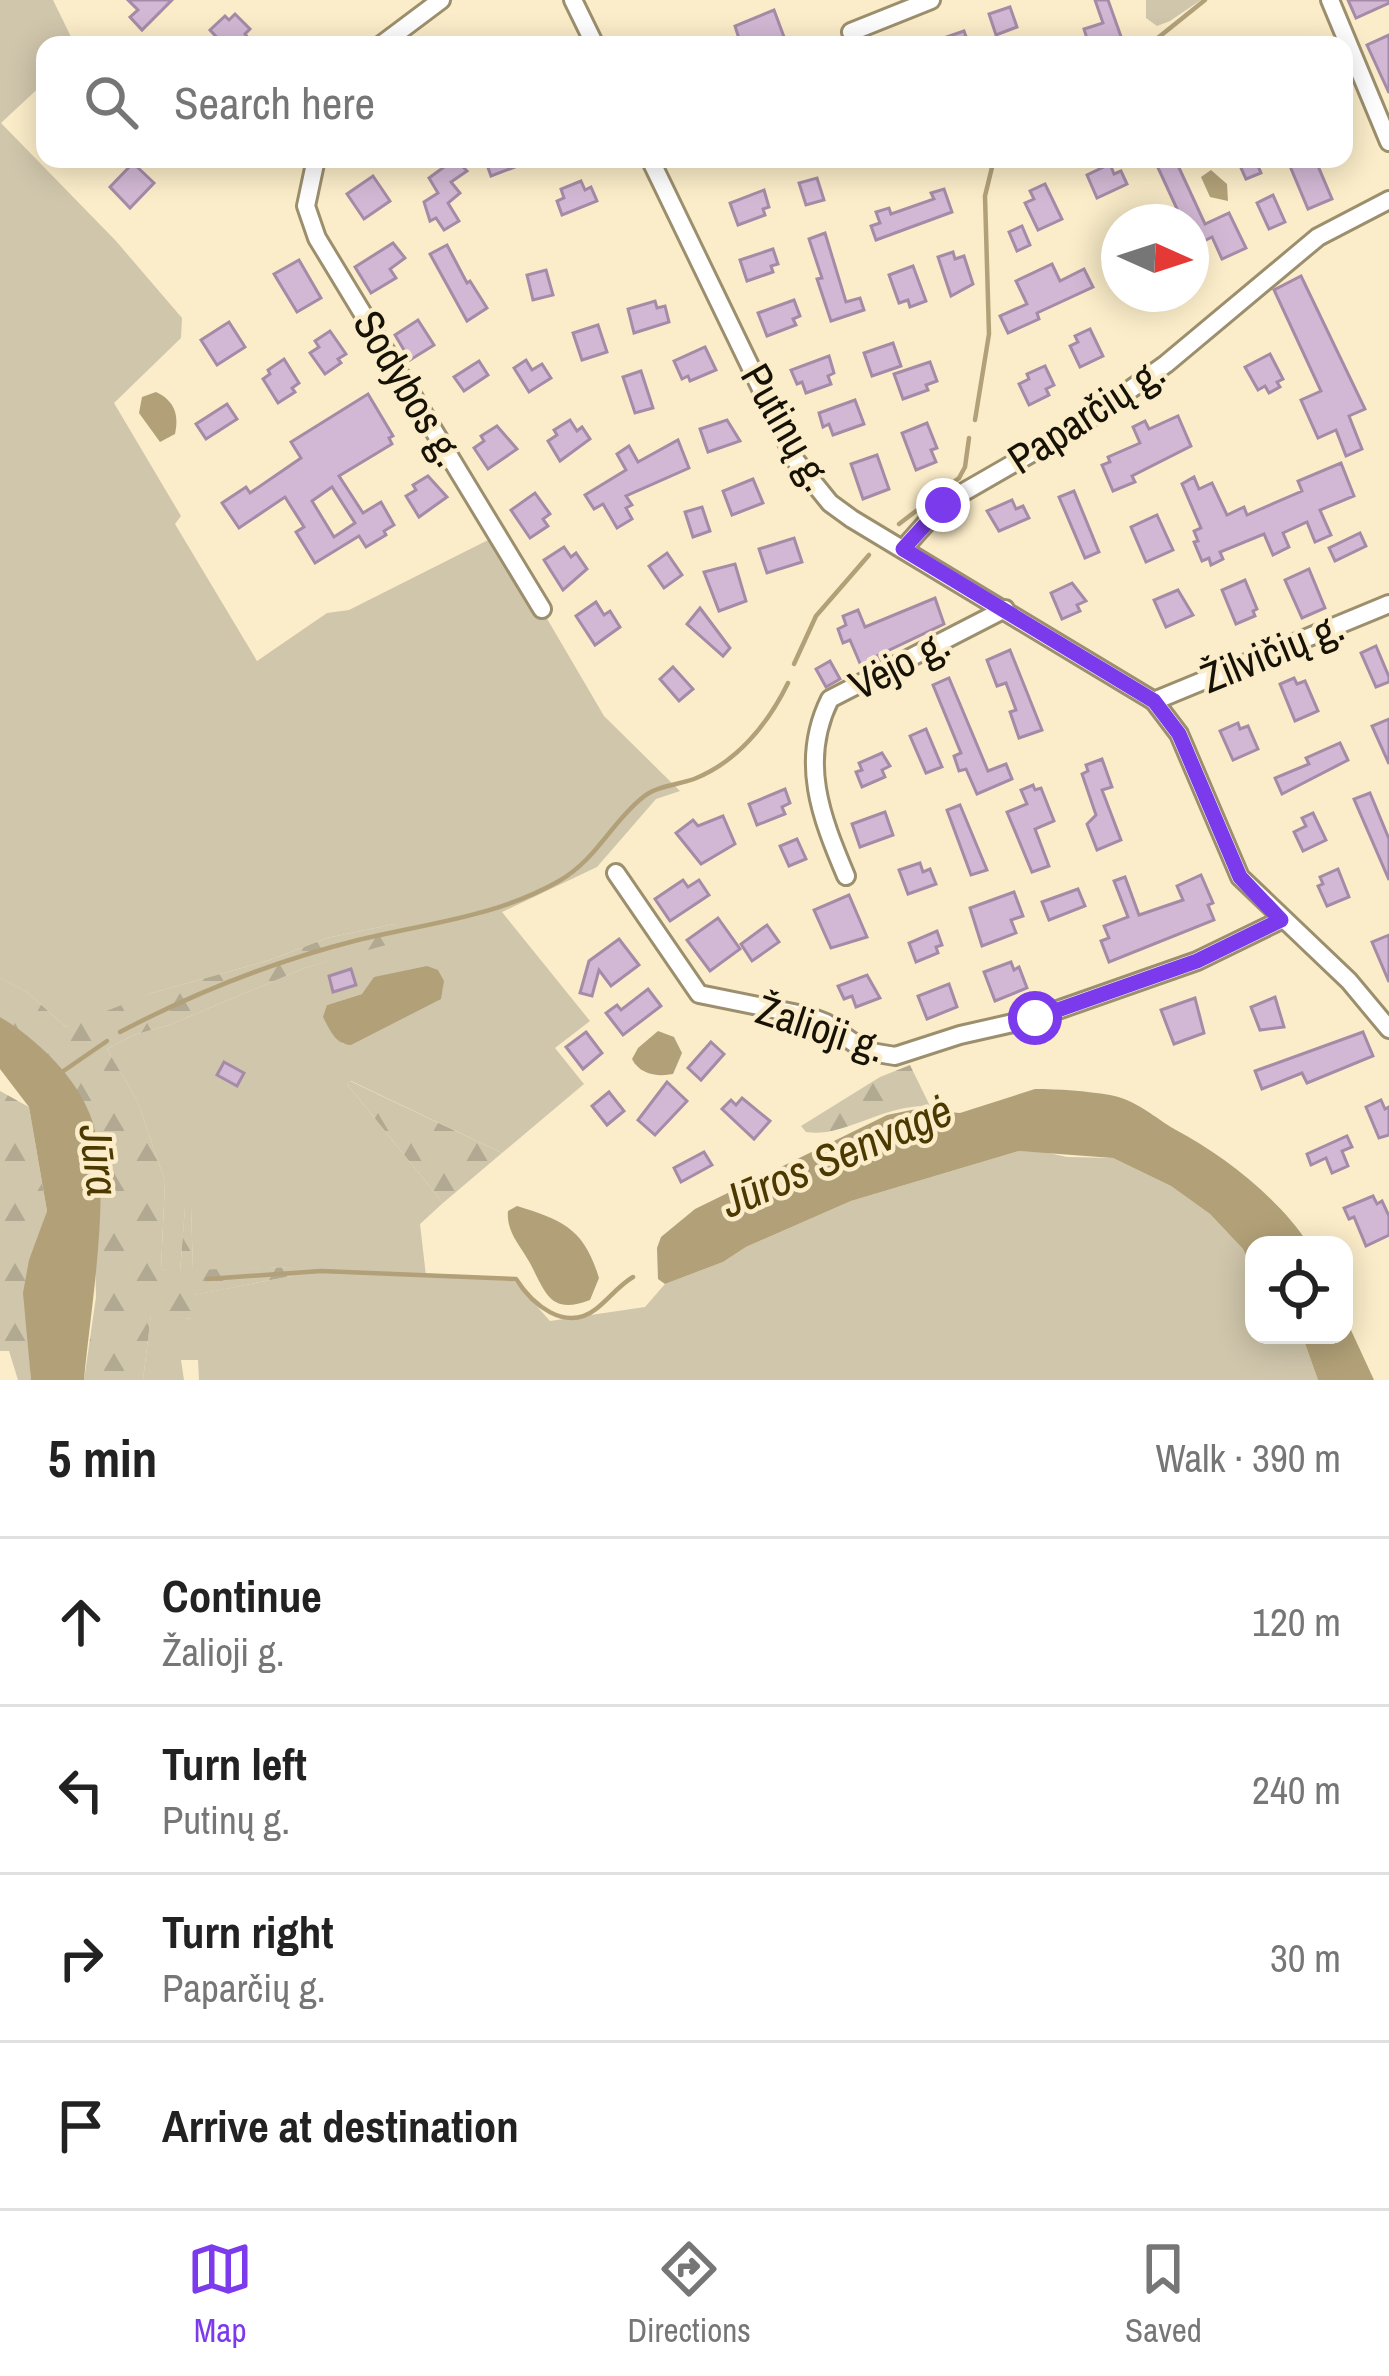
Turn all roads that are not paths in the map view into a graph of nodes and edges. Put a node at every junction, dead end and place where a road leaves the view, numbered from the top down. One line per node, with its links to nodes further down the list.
1 (441, 0): 6 (street)
2 (573, 0): 7 (street)
3 (932, 0): 5 (street)
4 (1330, 0): 8 (street)
5 (851, 32)
6 (393, 36)
7 (591, 36)
8 (1345, 36)
9 (1353, 55): 10 (street)
10 (1389, 142)
11 (314, 168): 16 (street, Sodybos g.)
12 (654, 168): 14 (street, Putinų g.)
13 (1389, 200): 14 (street, Paparčių g.)
14 (903, 549): 17 (street, Putinų g.)
15 (1389, 604): 18 (street, Žilvičių g.)
16 (542, 609)
17 (1005, 609): 18 (street, Putinų g.); 20 (street, Vėjo g.)
18 (1154, 701): 21 (street, Putinų g.)
19 (616, 873): 21 (street, Žalioji g.)
20 (846, 876)
21 (1281, 920): 22 (street, Putinų g.)
22 (1389, 1029)

